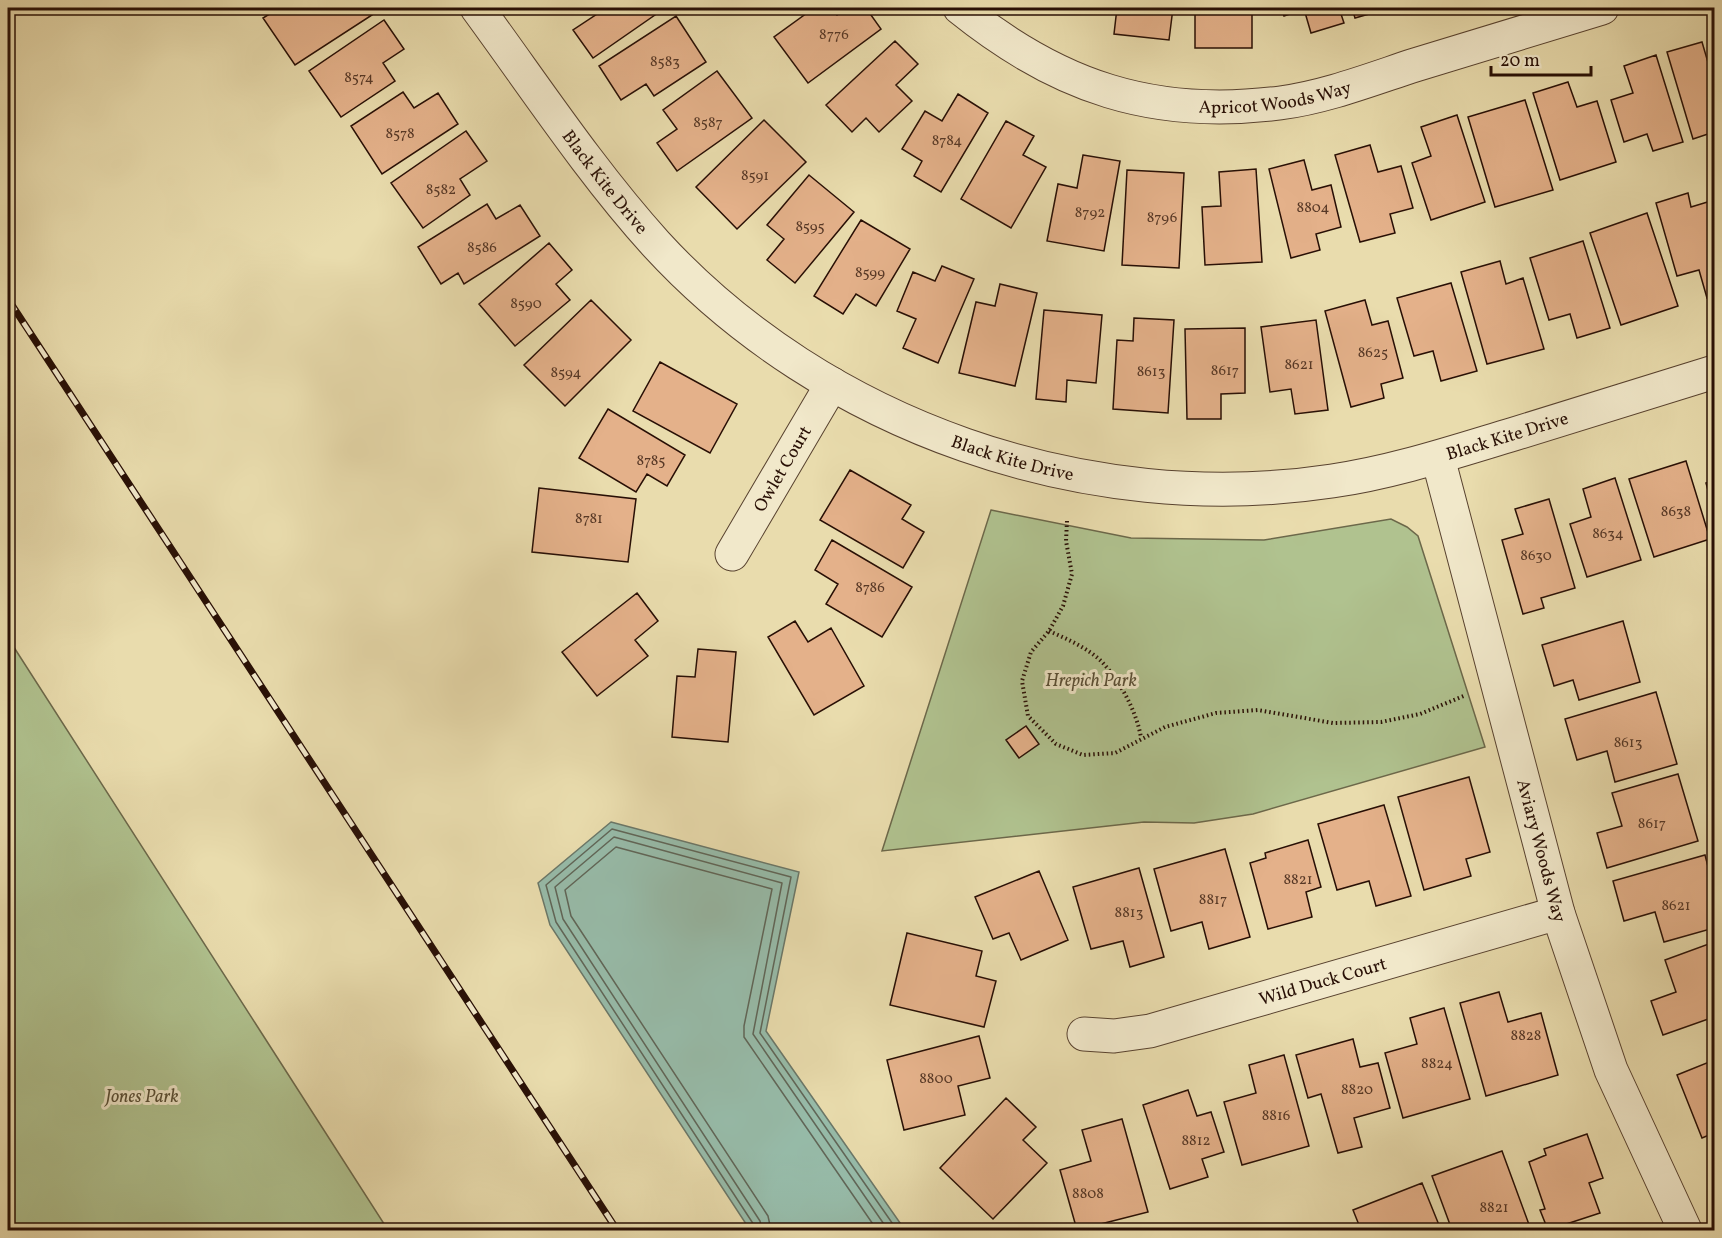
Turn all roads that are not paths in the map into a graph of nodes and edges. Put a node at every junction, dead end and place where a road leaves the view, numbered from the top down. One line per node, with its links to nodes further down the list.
1 (477, 8): 6 (street, Black Kite Drive)
2 (960, 8): 4 (street, Apricot Woods Way)
3 (1602, 8): 4 (street, Apricot Woods Way)
4 (1546, 16)
5 (1714, 372): 7 (street, Black Kite Drive)
6 (832, 384): 7 (street, Black Kite Drive); 8 (street, Owlet Court)
7 (1438, 458): 9 (street, Aviary Woods Way)
8 (732, 554)
9 (1558, 913): 10 (street, Wild Duck Court); 11 (street, Aviary Woods Way)
10 (1084, 1034)
11 (1685, 1230)

